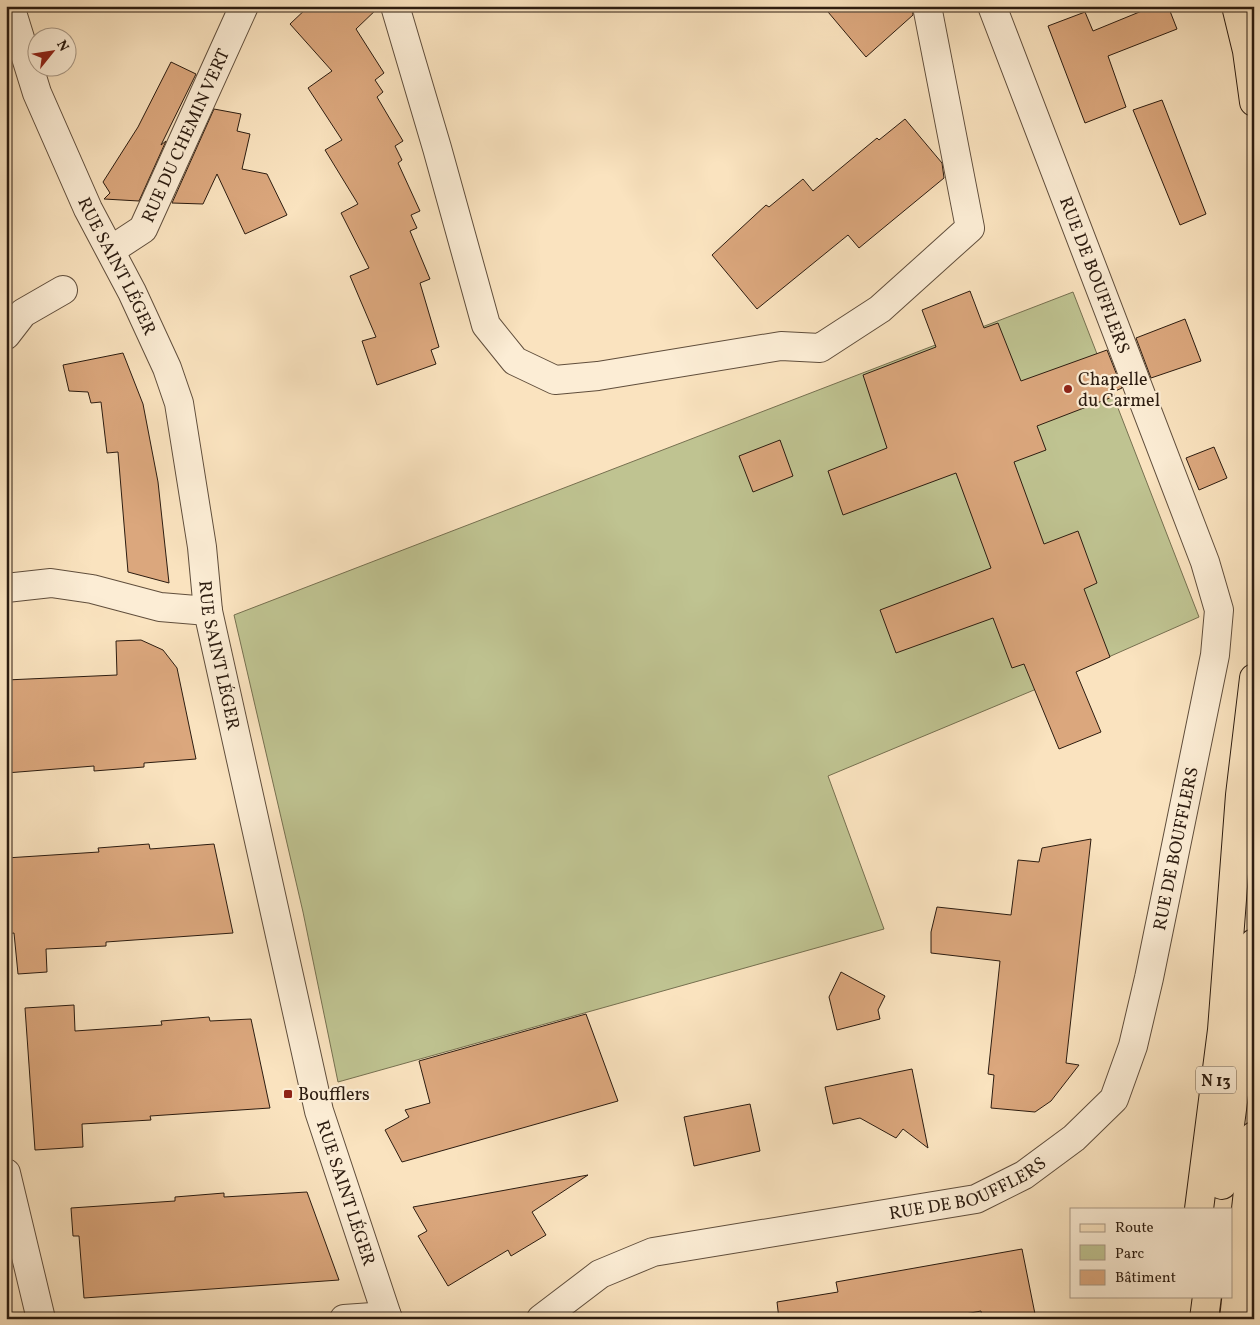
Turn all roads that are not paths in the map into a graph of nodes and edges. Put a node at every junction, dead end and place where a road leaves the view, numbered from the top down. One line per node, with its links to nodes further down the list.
1 (10, 6): 9 (street, RUE SAINT LÉGER)
2 (244, 6): 9 (street, RUE DU CHEMIN VERT)
3 (395, 6): 4 (street)
4 (927, 6)
5 (992, 6): 26 (street, RUE DE BOUFFLERS)
6 (1236, 6): 7 (main road)
7 (1251, 69): 8 (main road)
8 (1254, 102)
9 (110, 250): 13 (street, RUE SAINT LÉGER)
10 (63, 290): 11 (street)
11 (6, 336)
12 (6, 588): 13 (street)
13 (208, 611): 23 (street, RUE SAINT LÉGER)
14 (1254, 678): 18 (main road, N 13)
15 (1254, 943): 19 (main road)
16 (1254, 1136): 29 (main road)
17 (6, 1173): 24 (street)
18 (1199, 1208)
19 (1218, 1208)
20 (1254, 1296): 30 (main road)
21 (1188, 1298): 27 (main road)
22 (1207, 1298): 28 (main road)
23 (388, 1317): 25 (street)
24 (41, 1319)
25 (344, 1319)
26 (541, 1319)
27 (1185, 1319)
28 (1204, 1319)
29 (1234, 1319)
30 (1245, 1319)

